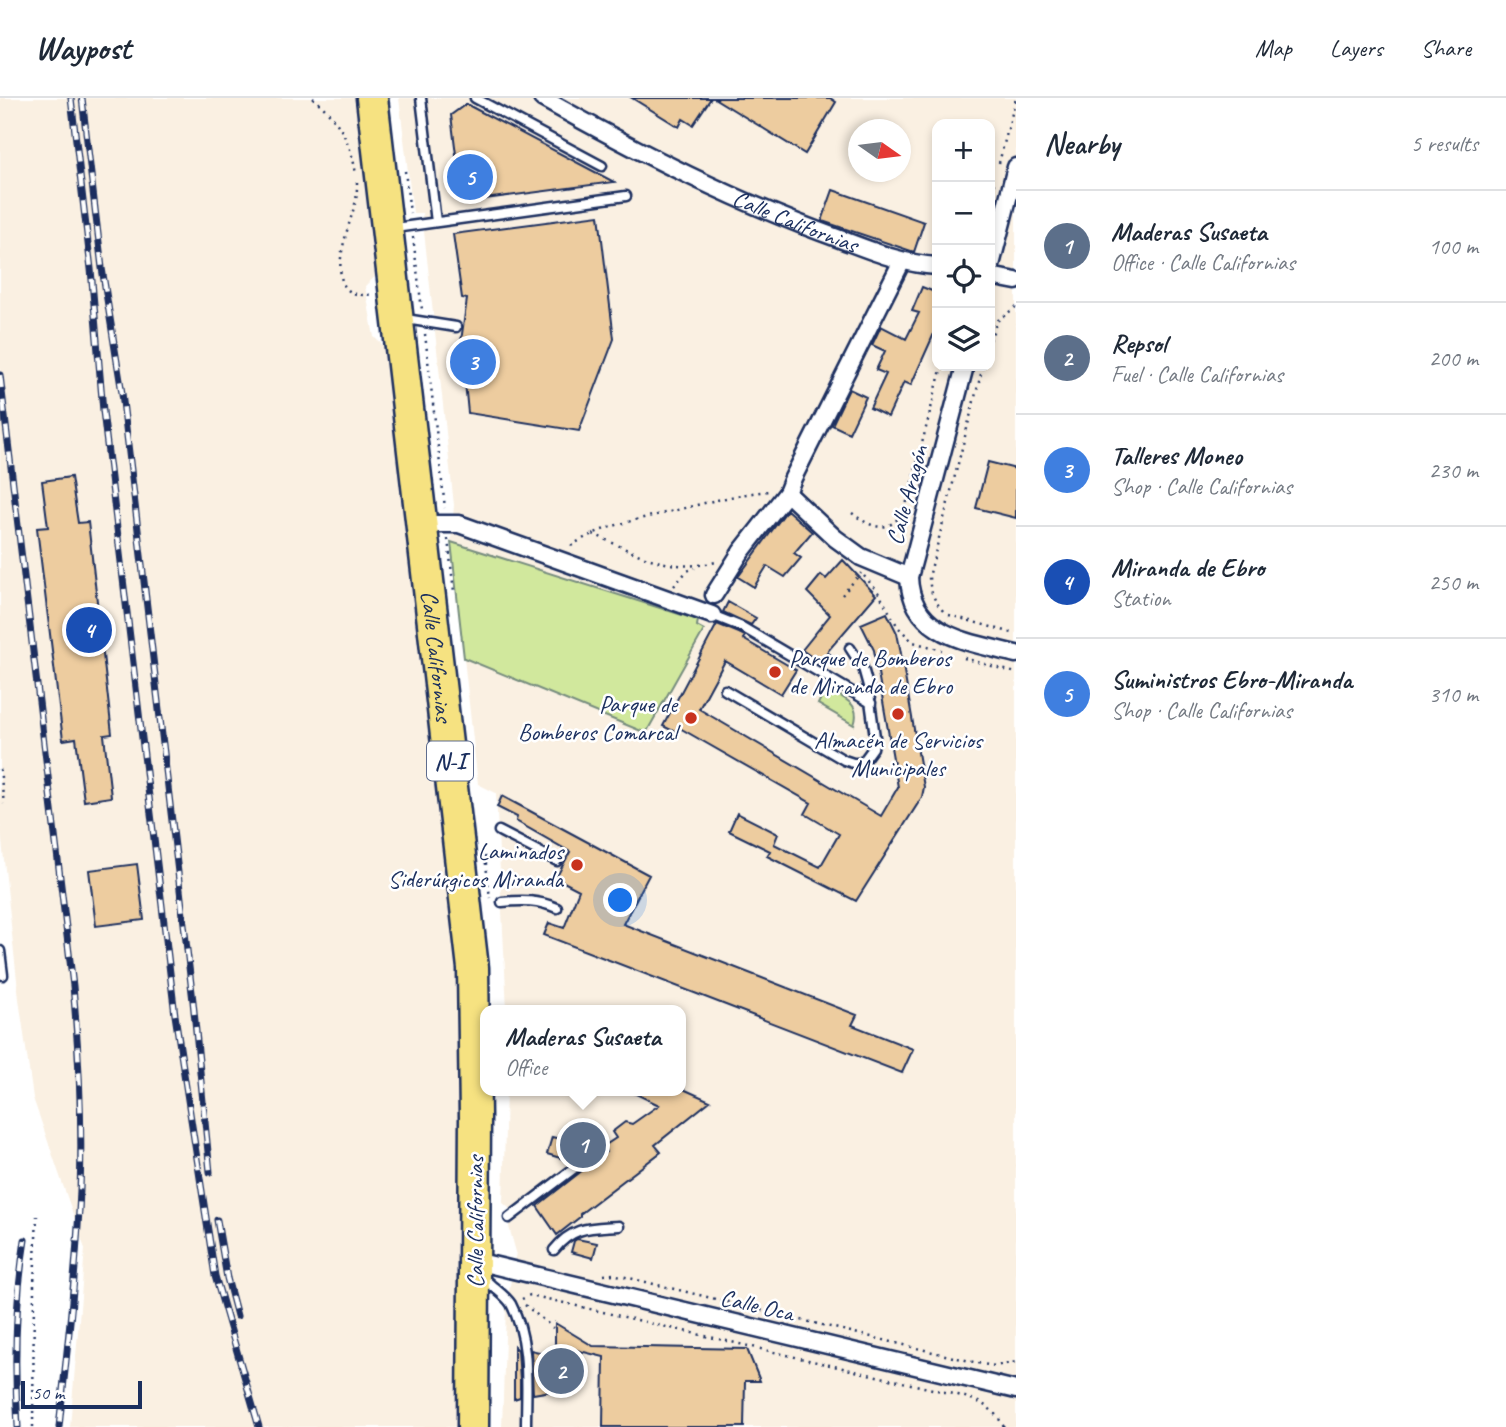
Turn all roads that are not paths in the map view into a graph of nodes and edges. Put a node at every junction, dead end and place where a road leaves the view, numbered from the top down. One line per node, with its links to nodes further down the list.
1 (372, 98): 20 (highway, Calle Californias / N-I)
2 (385, 98): 10 (highway, Calle Californias / N-I)
3 (421, 98): 9 (lane)
4 (475, 98): 6 (lane)
5 (542, 98): 12 (street, Calle Californias)
6 (602, 166)
7 (1016, 167): 11 (street)
8 (626, 196): 9 (lane)
9 (436, 222): 10 (lane)
10 (407, 227): 16 (highway, Calle Californias / N-I)
11 (995, 249)
12 (902, 261): 13 (street, Calle Californias); 19 (street)
13 (932, 267)
14 (995, 277): 15 (street)
15 (1016, 281)
16 (418, 321): 17 (lane); 20 (highway, Calle Californias / N-I)
17 (456, 327)
18 (964, 371): 21 (street, Calle Aragón)
19 (786, 494): 21 (street); 22 (street)
20 (435, 524): 23 (street); 34 (highway, Calle Californias / N-I); 42 (highway, Calle Californias / N-I)
21 (909, 577): 25 (street, Calle Aragón)
22 (715, 594)
23 (712, 615): 27 (lane)
24 (850, 648): 27 (lane)
25 (1016, 654)
26 (725, 690): 27 (lane)
27 (871, 703)
28 (499, 831): 29 (lane)
29 (557, 861)
30 (502, 901): 31 (lane)
31 (557, 908)
32 (0, 951): 33 (lane)
33 (3, 975)
34 (488, 1005)
35 (489, 1096): 40 (highway, Calle Californias)
36 (597, 1151): 37 (lane)
37 (509, 1219)
38 (619, 1226): 39 (lane)
39 (554, 1250)
40 (488, 1273): 41 (street, Calle Oca); 43 (highway, Calle Californias); 44 (lane)
41 (1016, 1390)
42 (474, 1427)
43 (486, 1427)
44 (526, 1427)

